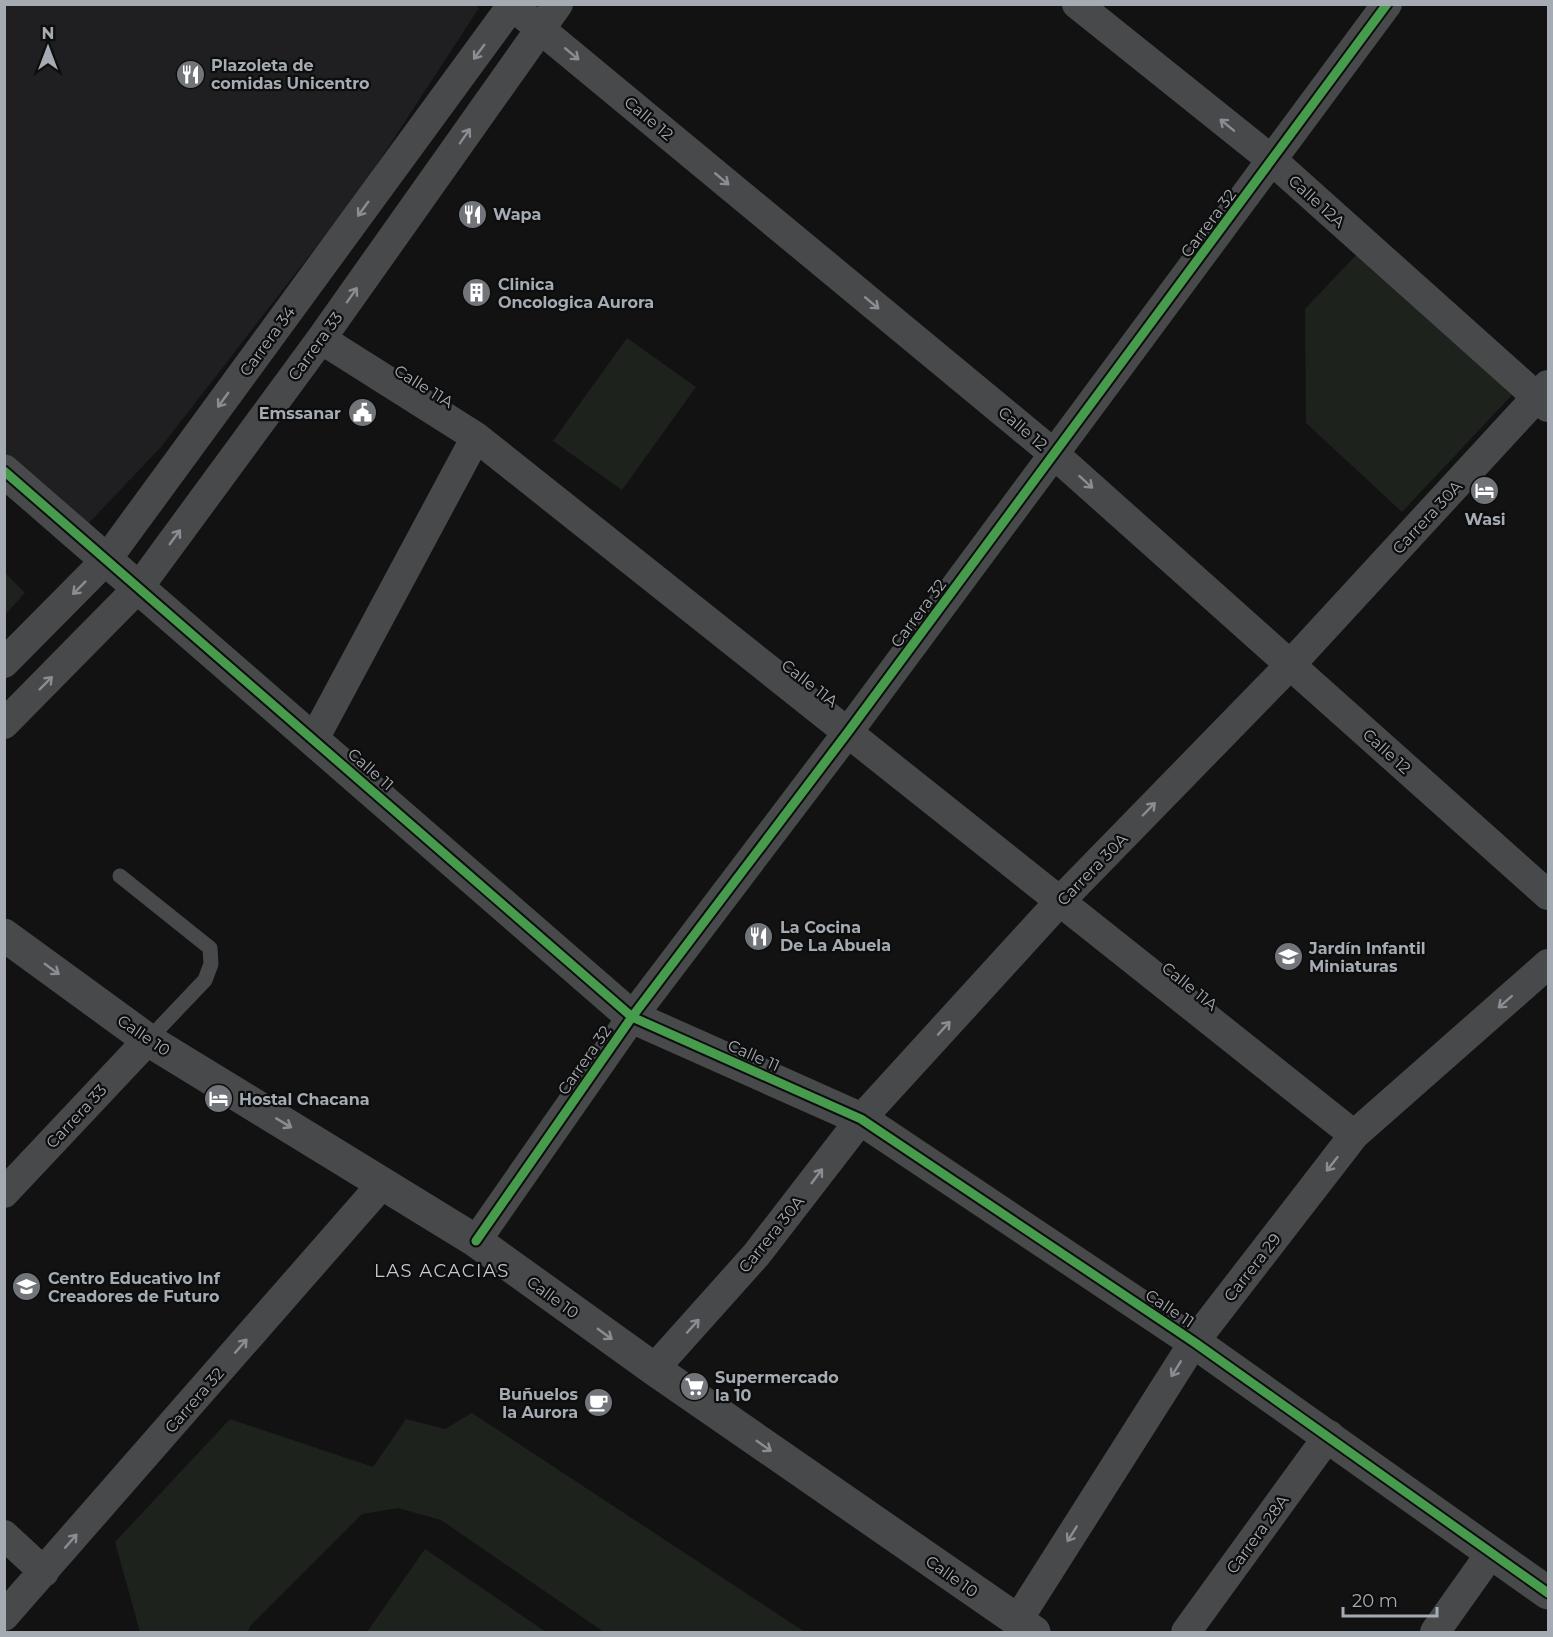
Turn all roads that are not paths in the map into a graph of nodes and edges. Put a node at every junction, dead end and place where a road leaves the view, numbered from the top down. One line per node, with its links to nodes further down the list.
1 (558, 4): 5 (street, Carrera 33)
2 (1077, 4): 6 (street, Calle 12A, one-way to 2)
3 (1387, 4): 6 (street, Carrera 32)
4 (512, 5): 5 (street, Calle 12); 12 (street, Carrera 34, one-way to 12)
5 (541, 29): 7 (street, Carrera 33, one-way to 5); 10 (street, Calle 12, one-way to 10)
6 (1273, 161): 8 (street, Calle 12A); 10 (street, Carrera 32)
7 (321, 339): 9 (street, Calle 11A); 13 (street, Carrera 33, one-way to 7)
8 (1545, 396): 15 (street, Carrera 30A)
9 (476, 437): 17 (street, Calle 11A); 18 (street)
10 (1054, 454): 15 (street, Calle 12, one-way to 15); 17 (street, Carrera 32)
11 (4, 471): 12 (street, Calle 11)
12 (107, 559): 13 (street, Calle 11); 14 (street, Carrera 34, one-way to 14)
13 (139, 587): 16 (street, Carrera 33, one-way to 13); 18 (street, Calle 11)
14 (4, 663)
15 (1291, 664): 20 (street, Calle 12); 21 (street, Carrera 30A, one-way to 15)
16 (4, 724)
17 (848, 732): 21 (street, Calle 11A); 24 (street, Carrera 32)
18 (314, 739): 24 (street, Calle 11)
19 (120, 876): 25 (lane)
20 (1548, 895)
21 (1060, 901): 26 (street, Carrera 30A, one-way to 21); 27 (street, Calle 11A)
22 (4, 935): 25 (street, Calle 10, one-way to 25)
23 (1548, 964): 27 (street, Carrera 29, one-way to 27)
24 (632, 1017): 26 (street, Calle 11); 30 (street, Carrera 32)
25 (148, 1040): 28 (street, Calle 10, one-way to 28); 29 (street, Carrera 33)
26 (861, 1119): 31 (street, Calle 11); 32 (street, Carrera 30A, one-way to 26)
27 (1354, 1135): 31 (street, Carrera 29, one-way to 31)
28 (383, 1183): 30 (street, Calle 10); 36 (street, Carrera 32, one-way to 28)
29 (4, 1193)
30 (476, 1241): 32 (street, Calle 10, one-way to 32)
31 (1194, 1342): 33 (street, Calle 11); 39 (street, Carrera 29, one-way to 39)
32 (654, 1369): 39 (street, Calle 10, one-way to 39)
33 (1329, 1436): 35 (street, Calle 11); 40 (street, Carrera 28A)
34 (4, 1535): 36 (street)
35 (1491, 1553): 37 (street, Calle 11); 41 (street)
36 (45, 1572): 38 (street, Carrera 32)
37 (1548, 1593)
38 (4, 1616)
39 (1025, 1627)
40 (1186, 1632)
41 (1435, 1632)

